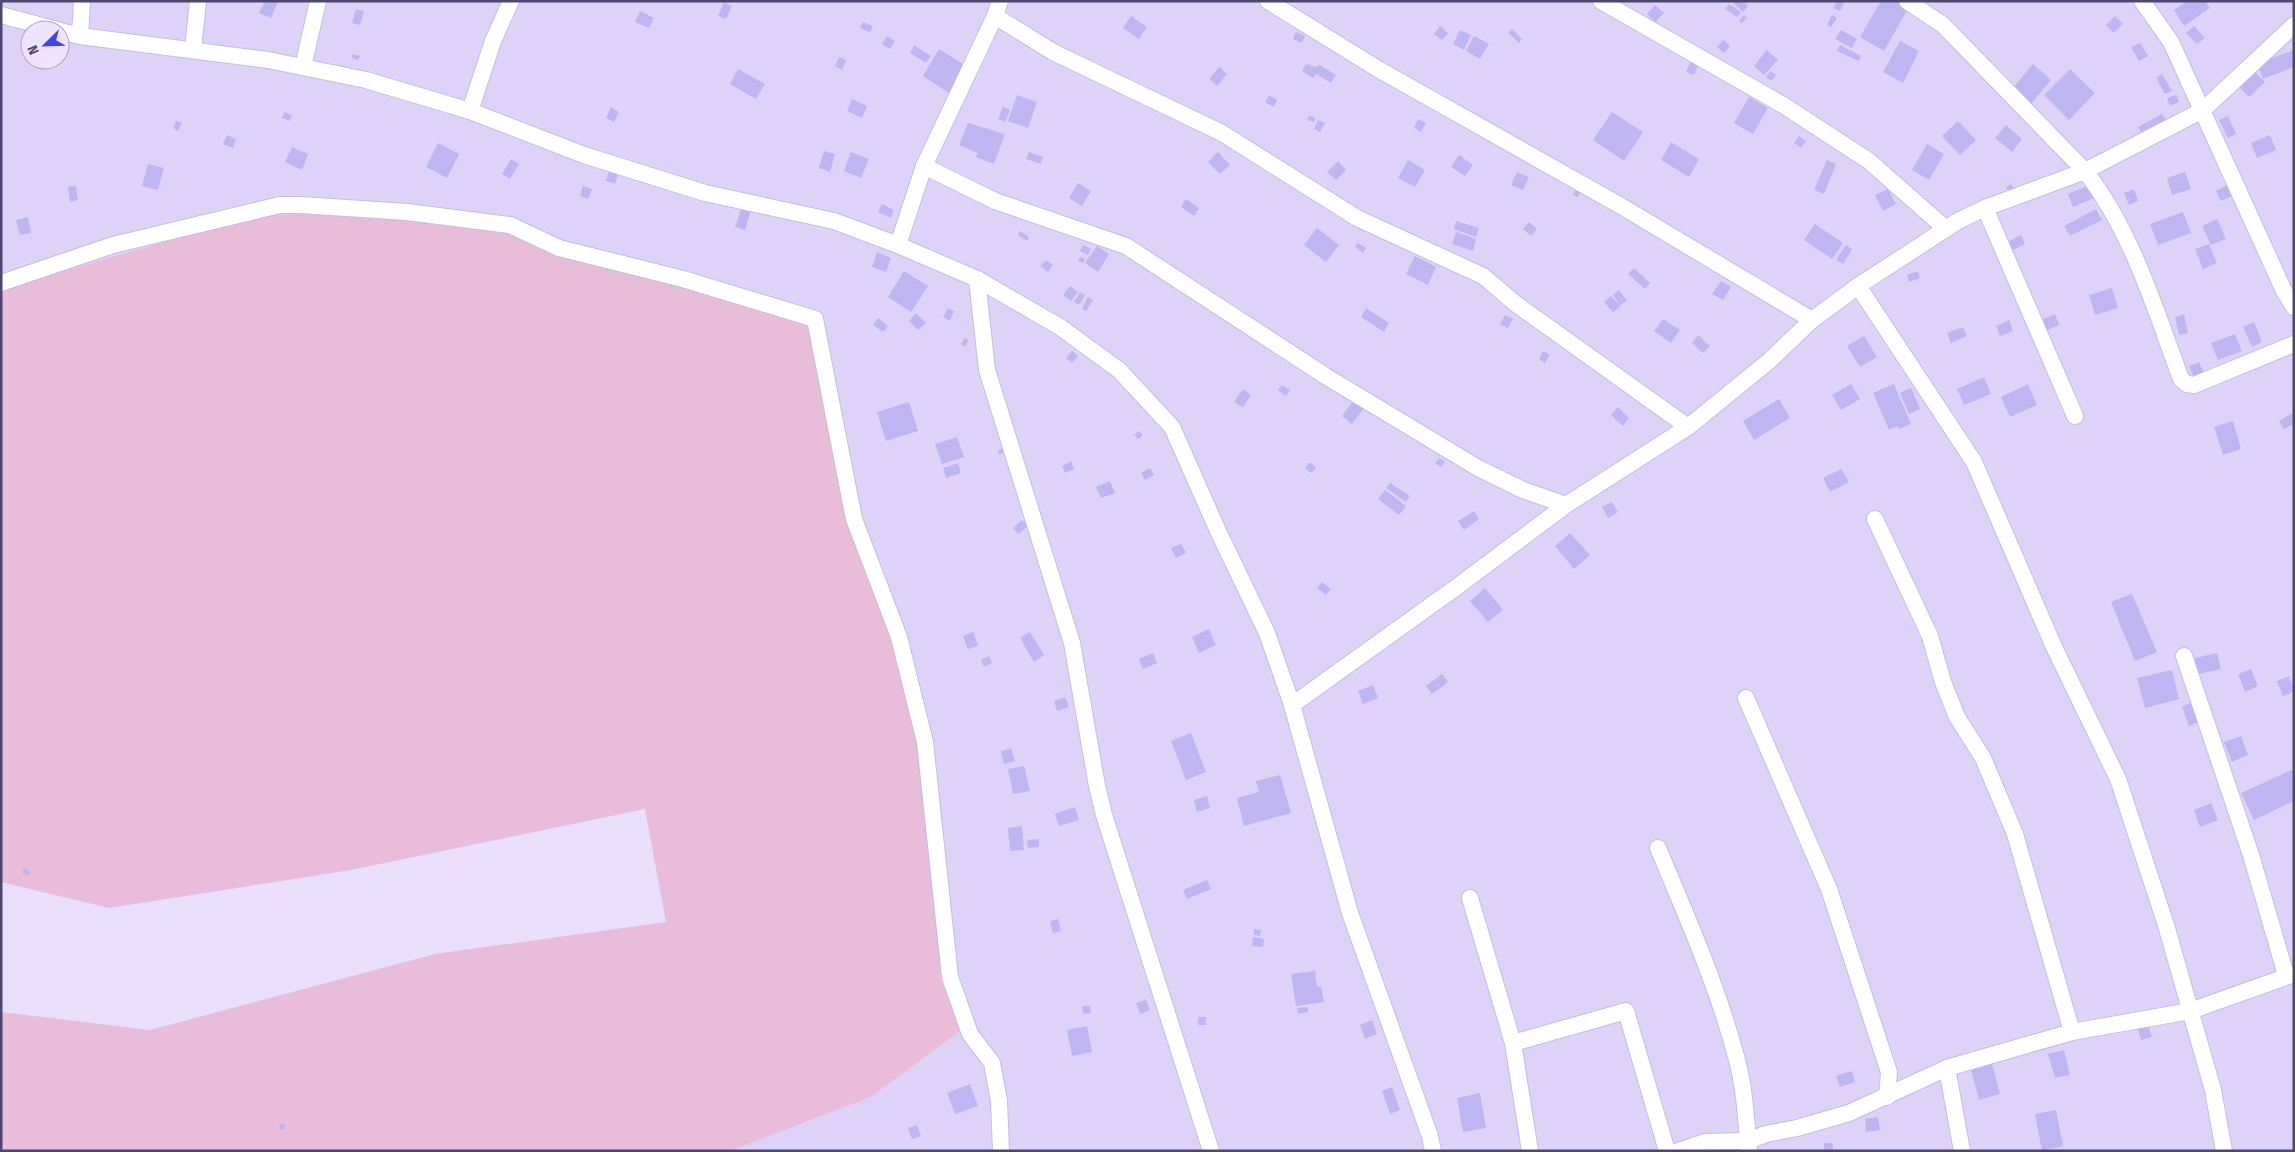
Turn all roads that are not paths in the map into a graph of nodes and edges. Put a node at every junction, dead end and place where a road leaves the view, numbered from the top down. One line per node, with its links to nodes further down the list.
1 (82, 1): 14 (street)
2 (198, 1): 15 (street)
3 (318, 1): 16 (street)
4 (511, 1): 18 (street)
5 (1268, 1): 28 (street)
6 (1601, 1): 22 (street)
7 (1907, 1): 20 (street)
8 (2142, 1): 17 (street)
9 (997, 9): 19 (street); 31 (street)
10 (1, 16): 11 (street)
11 (20, 21)
12 (2294, 25): 17 (street)
13 (70, 33): 14 (street)
14 (80, 36): 15 (street)
15 (193, 50): 16 (street)
16 (303, 68): 18 (street)
17 (2203, 110): 20 (street); 27 (street)
18 (470, 111): 23 (street)
19 (924, 166): 23 (street); 32 (street)
20 (2085, 172): 21 (street); 29 (street)
21 (1985, 208): 22 (street); 30 (street)
22 (1946, 229): 26 (street)
23 (898, 245): 24 (street)
24 (977, 279): 36 (street); 47 (street)
25 (1, 283): 46 (street)
26 (1858, 286): 28 (street); 40 (street)
27 (2294, 307)
28 (1812, 320): 31 (street)
29 (2294, 344)
30 (2075, 416)
31 (1688, 427): 32 (street)
32 (1566, 505): 36 (street)
33 (1875, 519): 41 (street)
34 (2184, 656): 39 (street)
35 (1746, 698): 44 (street)
36 (1292, 704): 48 (street)
37 (1658, 848): 45 (street)
38 (1470, 898): 42 (street)
39 (2290, 974): 40 (street)
40 (2190, 1010): 41 (street); 53 (street)
41 (2072, 1032): 43 (street)
42 (1513, 1043): 49 (street); 50 (street)
43 (1947, 1068): 44 (street); 52 (street)
44 (1887, 1097): 45 (street)
45 (1749, 1146): 51 (street)
46 (1001, 1151)
47 (1211, 1151)
48 (1433, 1151)
49 (1530, 1151)
50 (1667, 1151)
51 (1678, 1151)
52 (1962, 1151)
53 (2224, 1151)

